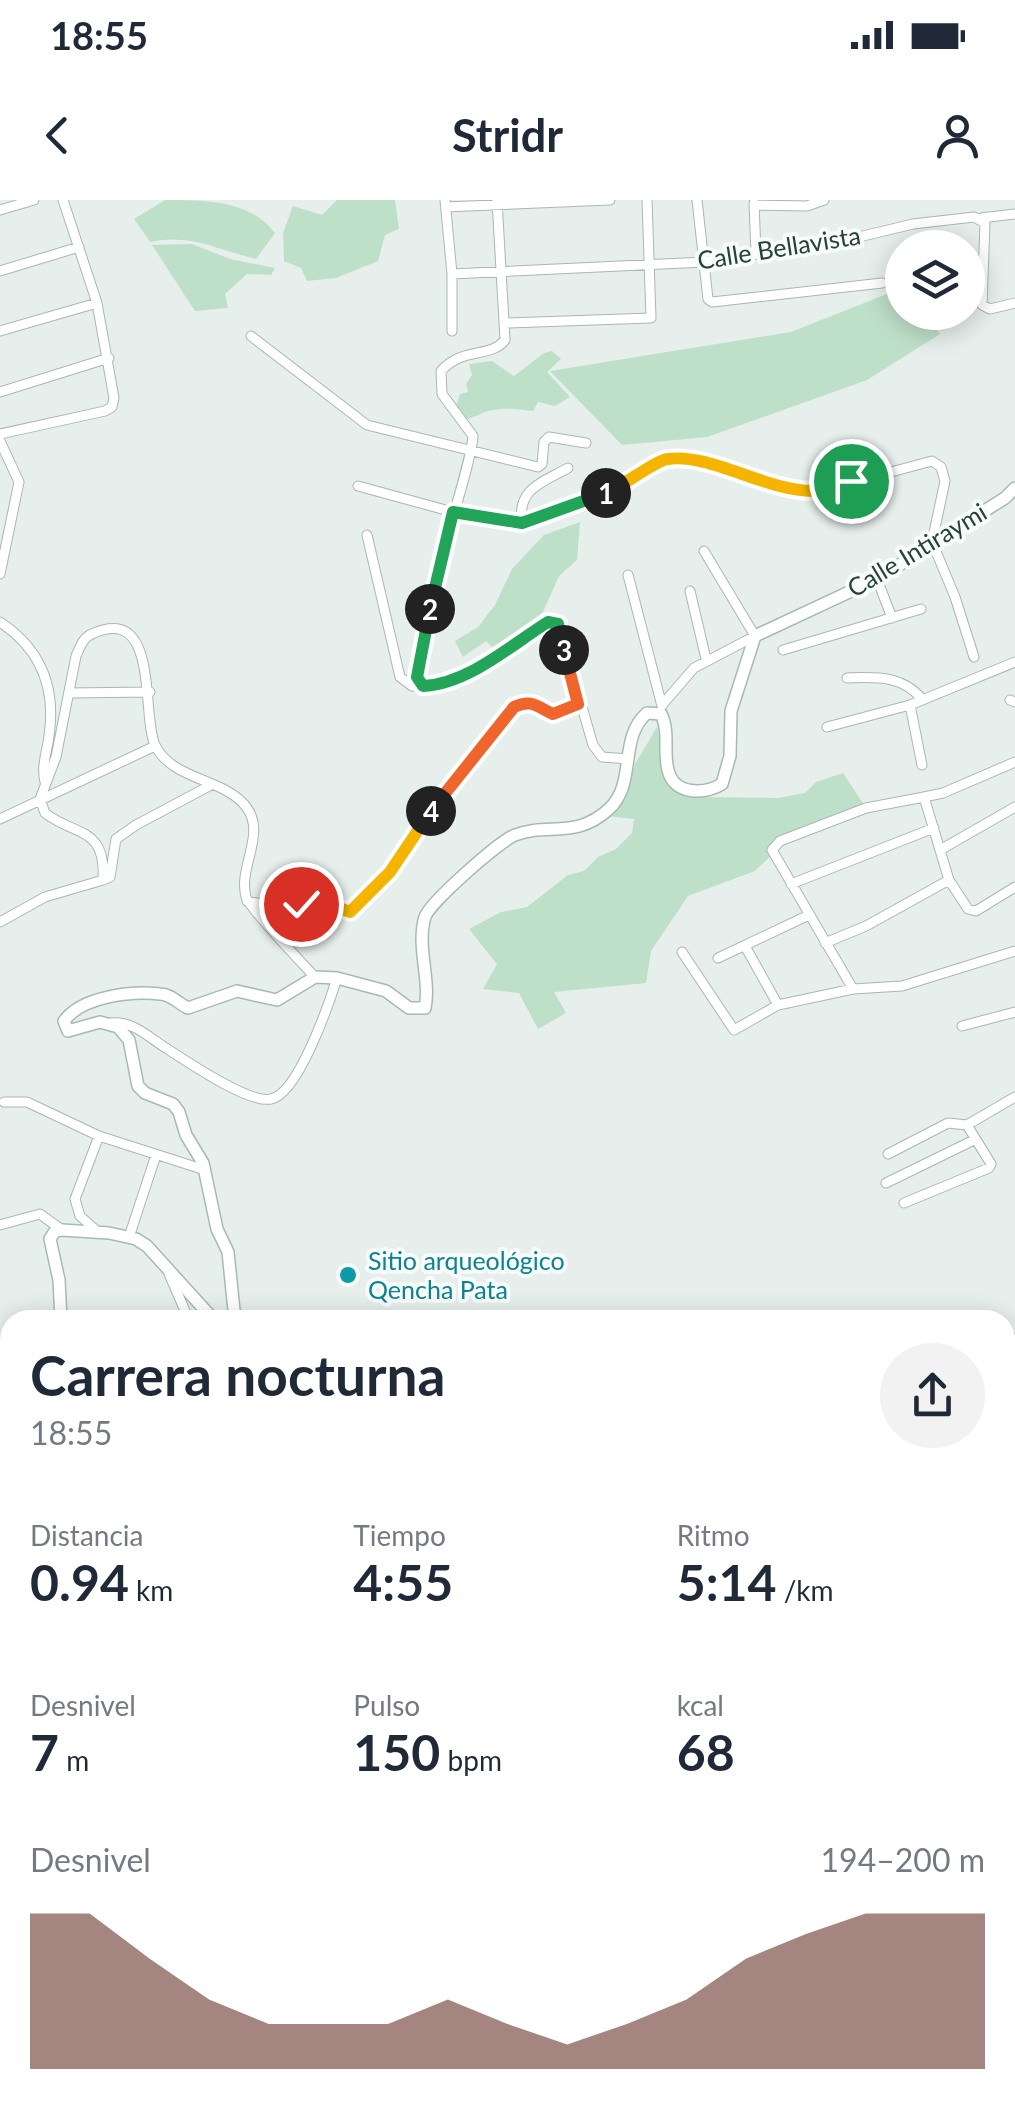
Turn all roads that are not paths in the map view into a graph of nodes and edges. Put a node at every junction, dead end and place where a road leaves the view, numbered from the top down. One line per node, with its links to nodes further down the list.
1 (34, 200): 10 (street)
2 (63, 200): 13 (street)
3 (610, 200): 7 (street)
4 (647, 200): 16 (street)
5 (697, 200): 15 (street)
6 (824, 200): 8 (street)
7 (498, 203): 9 (street); 17 (street)
8 (754, 203): 14 (street)
9 (446, 204): 19 (street)
10 (0, 210)
11 (1015, 214): 12 (street, Calle Bellavista)
12 (981, 218): 14 (street, Calle Bellavista); 22 (street)
13 (79, 247): 18 (street); 21 (street)
14 (756, 253): 15 (street, Calle Bellavista)
15 (705, 262): 16 (street, Calle Bellavista); 20 (street)
16 (650, 266): 17 (street, Calle Bellavista); 23 (street)
17 (503, 270): 19 (street, Calle Bellavista); 23 (street)
18 (0, 272)
19 (452, 274): 25 (street)
20 (882, 283)
21 (97, 303): 24 (street); 27 (street)
22 (1015, 303)
23 (505, 323): 31 (street)
24 (0, 331)
25 (452, 331)
26 (251, 336): 31 (street)
27 (109, 358): 28 (street); 29 (street)
28 (0, 392)
29 (0, 438): 32 (street)
30 (586, 443): 31 (street)
31 (471, 452): 38 (street)
32 (12, 467): 34 (street); 43 (street)
33 (568, 468): 39 (street)
34 (0, 474)
35 (358, 486): 38 (street)
36 (1015, 488): 37 (main road, Calle Intiraymi)
37 (1010, 500): 41 (main road, Calle Intiraymi)
38 (453, 512): 39 (street); 56 (street)
39 (522, 523): 41 (street)
40 (368, 535): 56 (street)
41 (932, 542): 45 (main road, Calle Intiraymi); 52 (street)
42 (704, 552): 50 (street)
43 (0, 574)
44 (628, 575): 62 (street)
45 (876, 579): 48 (street); 50 (main road, Calle Intiraymi)
46 (690, 591): 53 (street)
47 (921, 609): 48 (street)
48 (892, 618): 51 (street)
49 (0, 622): 68 (street)
50 (758, 634): 53 (street); 62 (main road)
51 (782, 650)
52 (974, 657)
53 (706, 660): 62 (street)
54 (1015, 662): 59 (street)
55 (847, 678): 59 (street)
56 (423, 686): 60 (street)
57 (150, 692): 58 (street); 58 (street); 64 (street)
58 (69, 693): 68 (street)
59 (923, 700): 61 (street)
60 (578, 704): 65 (street); 80 (street)
61 (910, 705): 63 (street); 67 (street)
62 (662, 709): 65 (main road)
63 (827, 726)
64 (156, 746): 69 (street); 71 (street)
65 (629, 759): 89 (main road)
66 (1015, 762): 70 (street)
67 (922, 765)
68 (45, 782): 71 (street)
69 (210, 785): 76 (street); 80 (street)
70 (924, 798): 74 (street); 78 (street)
71 (40, 799): 73 (street); 76 (street)
72 (1015, 808): 75 (street)
73 (0, 819)
74 (934, 828): 75 (street); 78 (street)
75 (940, 850): 77 (street)
76 (103, 880): 82 (street)
77 (949, 880): 79 (street); 83 (street)
78 (791, 884): 81 (street)
79 (1015, 886)
80 (247, 900): 88 (street)
81 (809, 915): 83 (street); 84 (street)
82 (0, 922)
83 (825, 942): 90 (street)
84 (746, 946): 87 (street); 91 (street)
85 (1015, 951): 90 (street)
86 (682, 952): 91 (street)
87 (718, 958)
88 (315, 977): 89 (main road); 93 (main road)
89 (338, 978): 93 (street)
90 (853, 989): 91 (street)
91 (778, 1005)
92 (1015, 1012): 94 (street)
93 (110, 1024): 102 (main road)
94 (962, 1026)
95 (1015, 1097): 97 (street)
96 (4, 1102): 98 (street)
97 (966, 1125): 99 (street); 101 (street)
98 (99, 1136): 100 (street); 107 (street)
99 (974, 1140): 103 (street); 104 (street)
100 (156, 1154): 102 (street); 108 (street)
101 (888, 1154)
102 (206, 1170): 113 (main road)
103 (886, 1183)
104 (904, 1203)
105 (0, 1225): 106 (street)
106 (62, 1230): 107 (main road); 110 (main road)
107 (98, 1232): 108 (main road)
108 (129, 1237): 109 (main road)
109 (152, 1252): 111 (street); 112 (main road)
110 (60, 1310)
111 (185, 1310)
112 (205, 1310)
113 (234, 1310)

